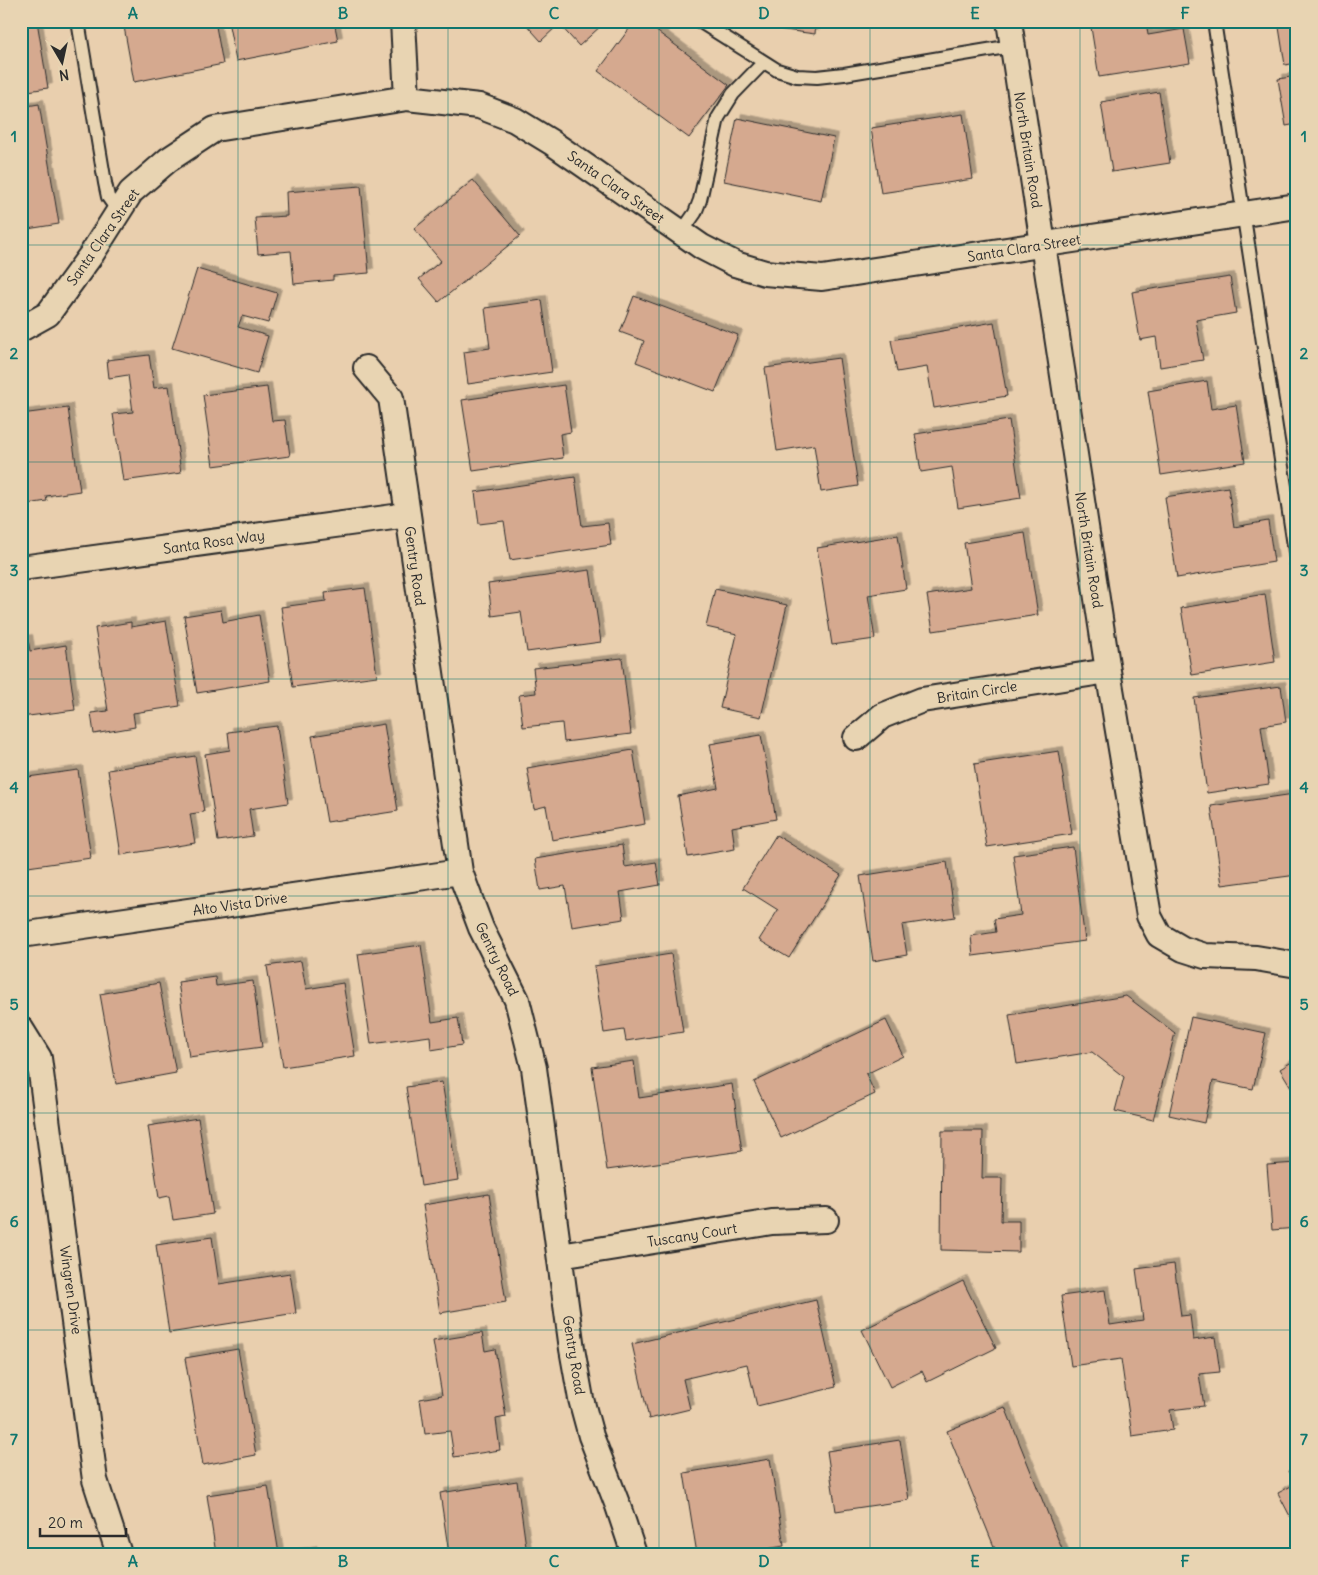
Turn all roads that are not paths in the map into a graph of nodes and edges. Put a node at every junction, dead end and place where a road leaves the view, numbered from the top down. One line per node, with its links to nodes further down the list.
1 (78, 21): 10 (lane)
2 (403, 21): 8 (street)
3 (699, 21): 7 (lane)
4 (1009, 21): 6 (street, North Britain Road)
5 (1214, 21): 11 (lane)
6 (1012, 46): 7 (lane); 13 (street, North Britain Road)
7 (764, 62): 12 (lane)
8 (407, 98): 10 (street, Santa Clara Street); 12 (street, Santa Clara Street)
9 (1297, 206): 11 (street, Santa Clara Street)
10 (118, 211): 14 (street, Santa Clara Street)
11 (1243, 214): 13 (street, Santa Clara Street); 17 (lane)
12 (682, 233): 13 (street, Santa Clara Street)
13 (1043, 245): 19 (street, North Britain Road)
14 (21, 329)
15 (366, 368): 16 (street, Gentry Road)
16 (408, 515): 18 (street, Santa Rosa Way); 21 (street, Gentry Road)
17 (1297, 565)
18 (21, 568)
19 (1108, 671): 20 (street, Britain Circle); 23 (street, North Britain Road)
20 (856, 738)
21 (460, 872): 22 (street, Alto Vista Drive); 26 (street, Gentry Road)
22 (21, 935)
23 (1297, 965)
24 (21, 1029): 27 (street, Wingren Drive)
25 (826, 1220): 26 (street, Tuscany Court)
26 (560, 1256): 28 (street, Gentry Road)
27 (120, 1554)
28 (634, 1554)

